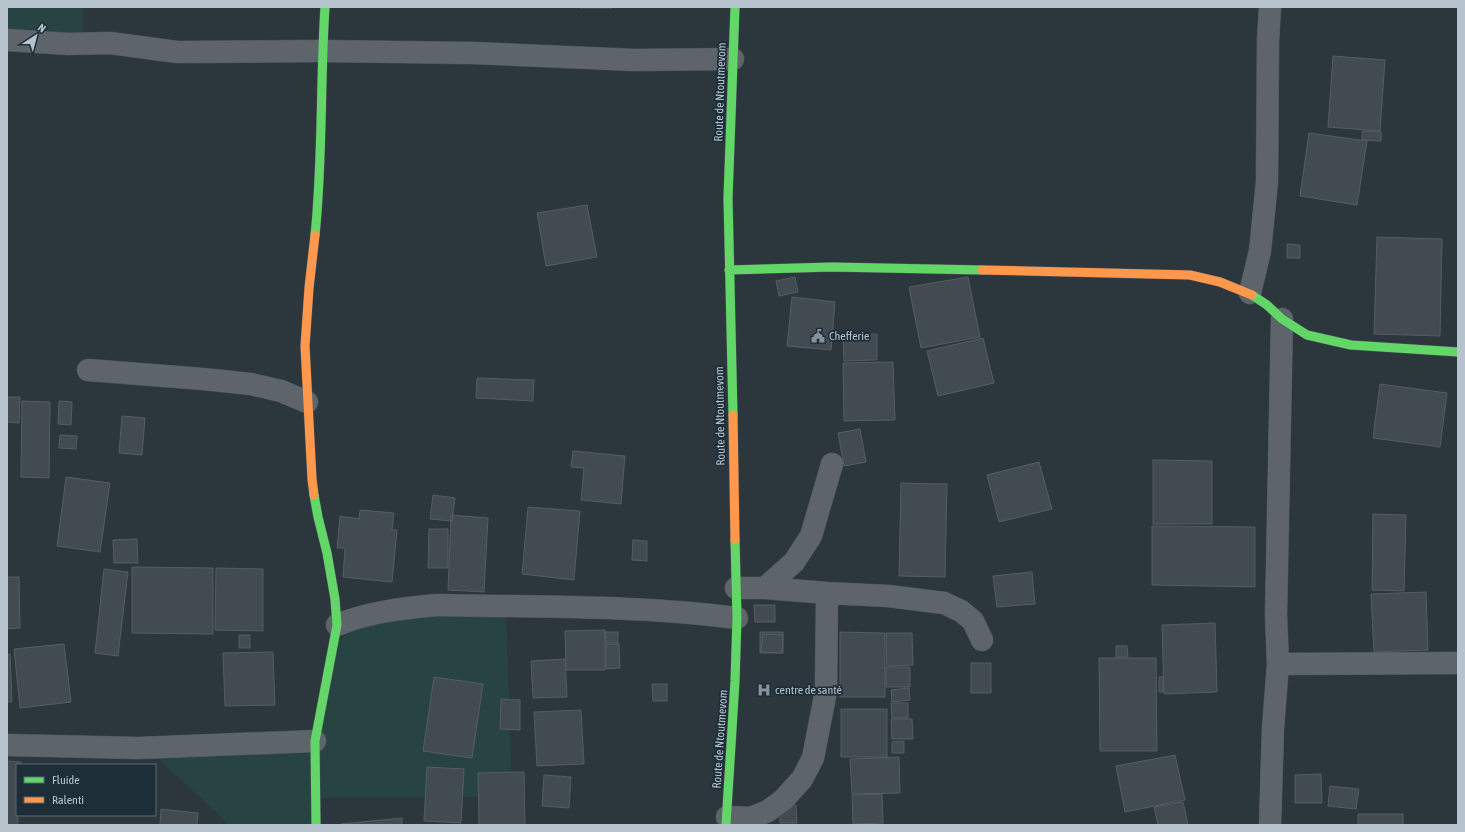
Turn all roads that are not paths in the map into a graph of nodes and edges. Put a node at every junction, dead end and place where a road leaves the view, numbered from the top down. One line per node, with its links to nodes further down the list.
1 (325, 7): 5 (street)
2 (735, 7): 6 (street, Route de Ntoutmevom)
3 (1270, 7): 8 (street)
4 (7, 40): 5 (street)
5 (322, 51): 6 (street); 12 (street)
6 (733, 59): 7 (street, Route de Ntoutmevom)
7 (729, 270): 8 (street); 14 (street, Route de Ntoutmevom)
8 (1250, 293): 9 (street)
9 (1282, 319): 10 (street); 21 (street)
10 (1458, 352)
11 (88, 370): 12 (street)
12 (307, 402): 18 (street)
13 (832, 464): 15 (street)
14 (736, 588): 15 (street); 17 (street, Route de Ntoutmevom)
15 (765, 588): 16 (street)
16 (827, 593): 19 (street); 24 (street)
17 (736, 618): 18 (street); 24 (street, Route de Ntoutmevom)
18 (337, 625): 22 (street)
19 (982, 640)
20 (1458, 663): 21 (street)
21 (1278, 664): 26 (street)
22 (315, 741): 23 (street); 25 (street)
23 (7, 745)
24 (726, 821)
25 (316, 825)
26 (1270, 825)

